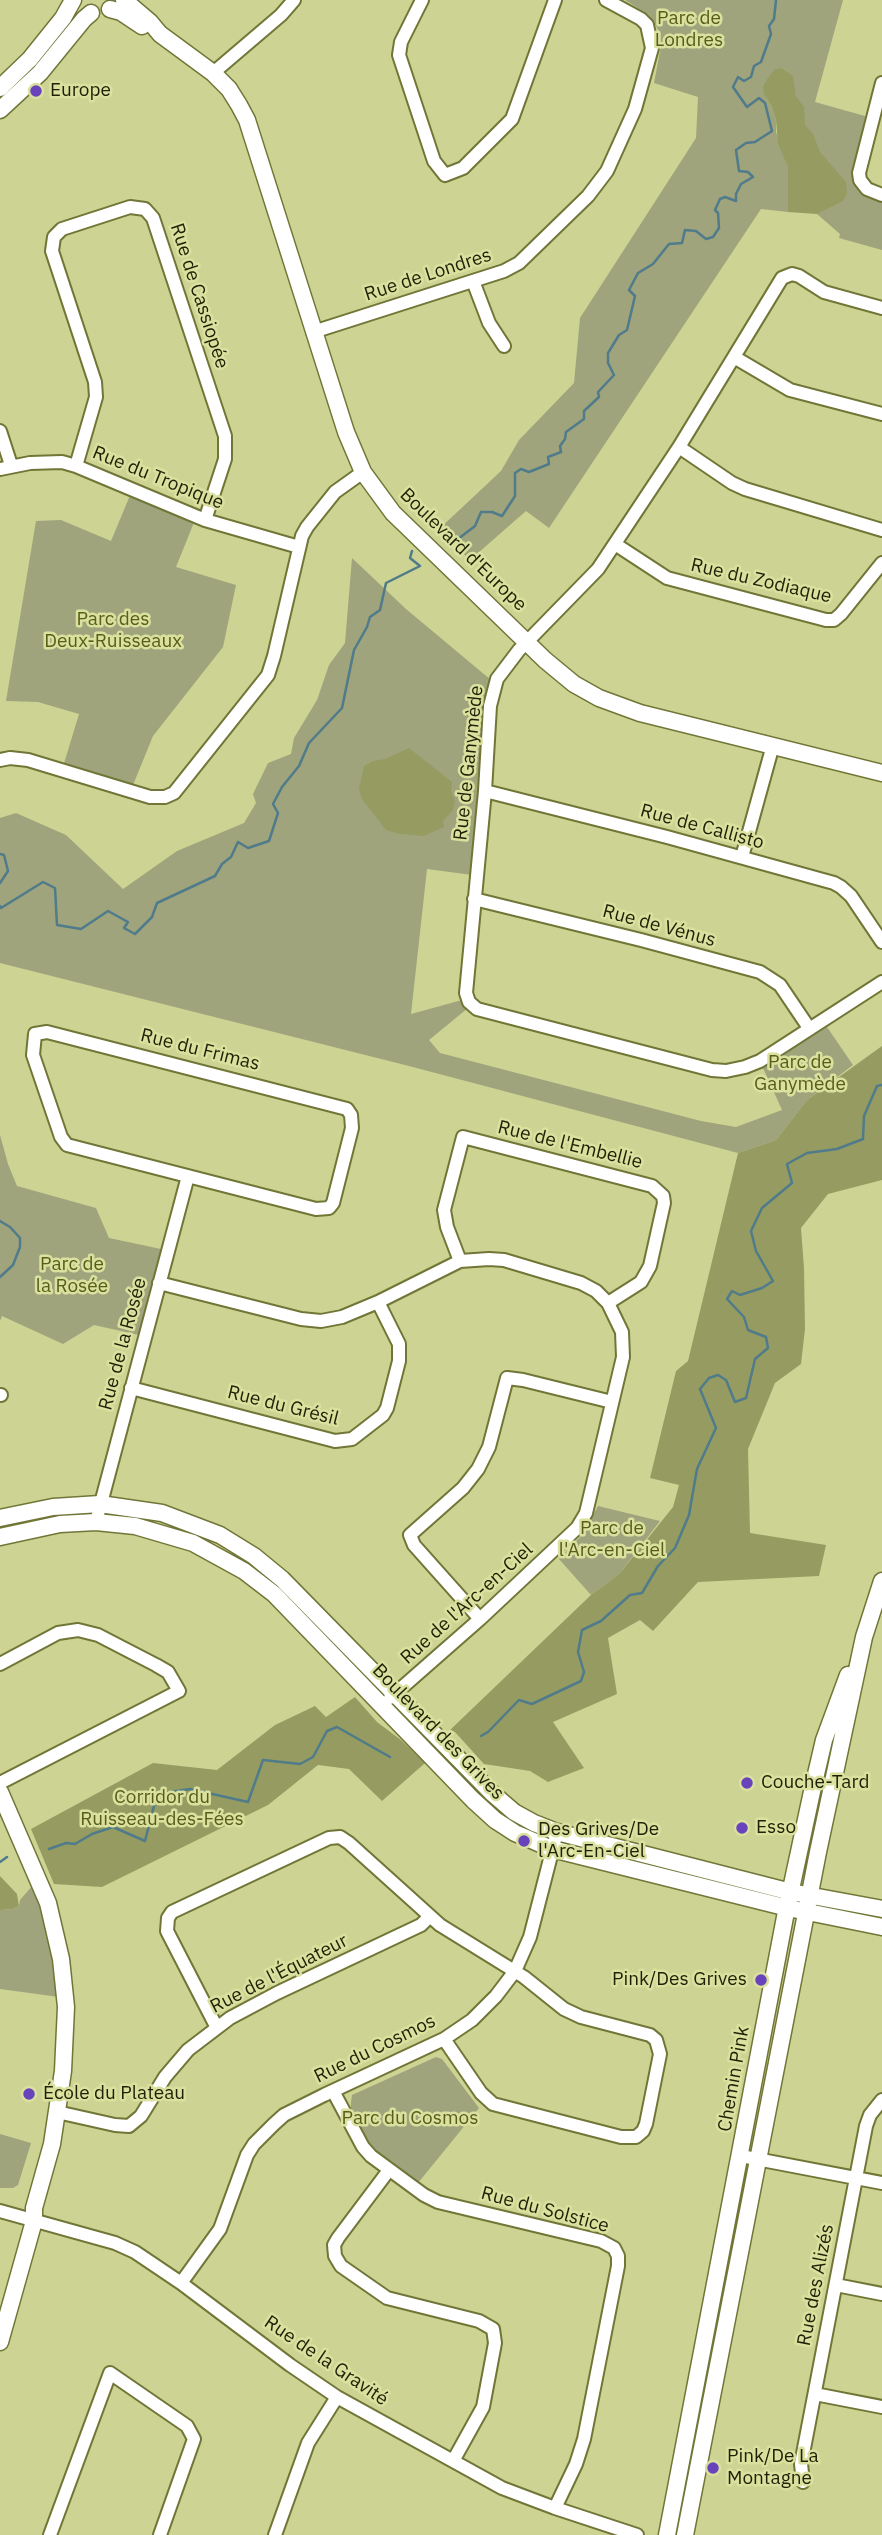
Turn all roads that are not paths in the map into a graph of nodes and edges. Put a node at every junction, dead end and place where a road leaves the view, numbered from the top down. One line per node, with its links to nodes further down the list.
1 (74, 0): 8 (street); 12 (street)
2 (124, 0): 9 (street, Boulevard d'Europe)
3 (294, 0): 10 (street)
4 (422, 0): 5 (street)
5 (555, 0)
6 (606, 0): 15 (street, Rue de Londres)
7 (114, 5): 8 (street); 9 (street, Boulevard d'Europe)
8 (91, 13): 13 (street)
9 (160, 34): 10 (street, Boulevard d'Europe)
10 (213, 73): 17 (street, Boulevard d'Europe)
11 (882, 83): 14 (street)
12 (0, 89)
13 (0, 110)
14 (882, 195)
15 (473, 281): 17 (street, Rue de Londres); 18 (street)
16 (882, 308): 19 (street, Rue de Ganymède)
17 (313, 332): 25 (street, Boulevard d'Europe)
18 (504, 345)
19 (734, 357): 20 (street); 22 (street, Rue de Ganymède)
20 (882, 414)
21 (0, 431): 24 (street)
22 (679, 447): 27 (street); 28 (street, Rue de Ganymède)
23 (76, 466): 24 (street, Rue du Tropique); 26 (street, Rue du Tropique); 26 (street, Rue de Cassiopée)
24 (5, 467)
25 (363, 472): 29 (street); 31 (street, Boulevard d'Europe)
26 (205, 520): 29 (street, Rue du Tropique)
27 (882, 530)
28 (615, 544): 30 (street, Rue du Zodiaque); 31 (street, Rue de Ganymède)
29 (299, 547): 33 (street)
30 (882, 563)
31 (527, 642): 32 (street, Boulevard d'Europe); 35 (street, Rue de Ganymède)
32 (773, 745): 34 (street, Boulevard d'Europe); 36 (street)
33 (0, 760)
34 (882, 773)
35 (485, 791): 36 (street, Rue de Callisto); 37 (street, Rue de Ganymède)
36 (743, 857): 38 (street, Rue de Callisto)
37 (474, 899): 40 (street, Rue de Vénus); 40 (street, Rue de Ganymède)
38 (882, 942)
39 (882, 982): 40 (street, Rue de Ganymède)
40 (809, 1028)
41 (188, 1176): 41 (street, Rue du Frimas); 43 (street, Rue de la Rosée)
42 (460, 1261): 44 (street, Rue de l'Arc-en-Ciel); 45 (street, Rue de l'Arc-en-Ciel); 45 (street, Rue de l'Embellie)
43 (159, 1283): 44 (street, Rue de l'Arc-en-Ciel); 46 (street, Rue de la Rosée)
44 (378, 1302): 46 (street, Rue du Grésil)
45 (608, 1303): 47 (street, Rue de l'Arc-en-Ciel)
46 (131, 1388): 48 (street, Rue de la Rosée)
47 (611, 1402): 53 (street, Rue de l'Arc-en-Ciel); 53 (street)
48 (100, 1504): 49 (street, Boulevard des Grives); 50 (street, Rue de la Rosée); 56 (street, Boulevard des Grives)
49 (0, 1518)
50 (96, 1522): 51 (street, Boulevard des Grives); 57 (street, Boulevard des Grives)
51 (0, 1537)
52 (882, 1581): 54 (street, Chemin Pink)
53 (480, 1619): 56 (street, Rue de l'Arc-en-Ciel)
54 (864, 1637): 62 (street, Chemin Pink); 63 (street, Chemin Pink)
55 (0, 1664): 58 (street)
56 (394, 1694): 57 (street, Rue de l'Arc-en-Ciel); 60 (street, Boulevard des Grives)
57 (382, 1705): 61 (street, Boulevard des Grives)
58 (0, 1783)
59 (0, 1792): 73 (street)
60 (557, 1832): 61 (street, Rue du Cosmos); 63 (street, Boulevard des Grives)
61 (552, 1849): 63 (street, Boulevard des Grives); 68 (street, Rue du Cosmos)
62 (809, 1895): 63 (street, Boulevard des Grives); 64 (street, Boulevard des Grives); 65 (street, Chemin Pink)
63 (790, 1900): 65 (street, Boulevard des Grives); 74 (street, Chemin Pink)
64 (882, 1909)
65 (806, 1912): 67 (street, Boulevard des Grives); 75 (street, Chemin Pink)
66 (429, 1917): 68 (street); 69 (street, Rue de l'Équateur); 69 (street)
67 (882, 1927)
68 (515, 1970): 70 (street, Rue du Cosmos); 70 (street)
69 (217, 2028): 73 (street, Rue de l'Équateur)
70 (444, 2039): 71 (street, Rue du Cosmos)
71 (333, 2091): 76 (street, Rue du Solstice); 81 (street, Rue du Cosmos)
72 (882, 2099): 77 (street, Rue des Alizés)
73 (62, 2112): 80 (street)
74 (741, 2156): 75 (street); 95 (street, Chemin Pink)
75 (758, 2160): 77 (street); 96 (street, Chemin Pink)
76 (389, 2170): 88 (street); 90 (street, Rue du Solstice)
77 (856, 2178): 78 (street); 82 (street, Rue des Alizés)
78 (882, 2183)
79 (0, 2211): 80 (street, Rue de la Gravité)
80 (34, 2221): 81 (street, Rue de la Gravité); 84 (street)
81 (181, 2283): 86 (street, Rue de la Gravité)
82 (836, 2285): 83 (street); 85 (street, Rue des Alizés)
83 (882, 2294)
84 (0, 2342)
85 (815, 2394): 87 (street); 89 (street, Rue des Alizés)
86 (337, 2397): 88 (street, Rue de la Gravité); 93 (street)
87 (882, 2407)
88 (453, 2462): 90 (street, Rue de la Gravité)
89 (803, 2482)
90 (555, 2508): 94 (street, Rue de la Gravité)
91 (50, 2535): 92 (street)
92 (160, 2535)
93 (275, 2535)
94 (637, 2535)
95 (667, 2535)
96 (685, 2535)

